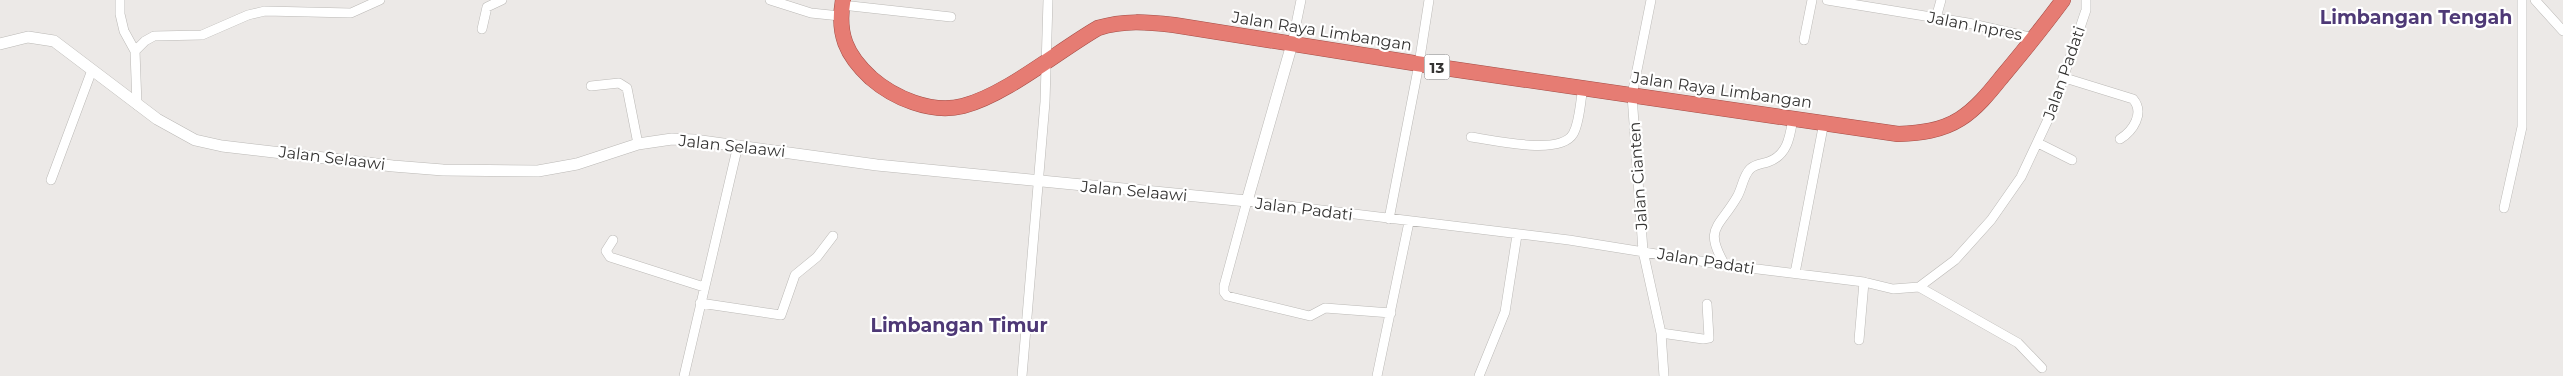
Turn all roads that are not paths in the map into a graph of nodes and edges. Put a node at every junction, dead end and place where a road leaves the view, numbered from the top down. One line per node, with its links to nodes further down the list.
1 (120, 0): 25 (street)
2 (380, 0): 25 (street)
3 (502, 0): 19 (street)
4 (770, 0): 16 (street)
5 (1048, 0): 26 (street)
6 (1301, 0): 24 (street)
7 (1429, 0): 27 (street)
8 (1652, 0): 32 (street, Jalan Cianten)
9 (1812, 0): 22 (street)
10 (1827, 0): 18 (street, Jalan Inpres)
11 (1942, 0): 18 (street)
12 (2063, 0): 21 (highway, Jalan Raya Limbangan / 13)
13 (2086, 0): 29 (street, Jalan Padati)
14 (2522, 0): 45 (street)
15 (2535, 0): 20 (street)
16 (842, 7): 17 (street); 26 (highway, Jalan Raya Limbangan / 13)
17 (951, 17)
18 (1936, 18): 21 (street, Jalan Inpres)
19 (482, 29)
20 (2563, 31)
21 (2034, 38): 35 (highway, Jalan Raya Limbangan / 13)
22 (1804, 40)
23 (0, 44): 28 (street, Jalan Selaawi)
24 (1292, 44): 26 (highway, Jalan Raya Limbangan / 13); 27 (highway, Jalan Raya Limbangan / 13); 44 (street)
25 (135, 51): 33 (street)
26 (1047, 59): 43 (street)
27 (1419, 64): 31 (highway, Jalan Raya Limbangan / 13); 46 (street)
28 (92, 70): 33 (street, Jalan Selaawi); 42 (street)
29 (2065, 78): 37 (street); 38 (street, Jalan Padati)
30 (591, 86): 39 (street)
31 (1583, 88): 32 (highway, Jalan Raya Limbangan / 13); 36 (street)
32 (1632, 95): 34 (highway, Jalan Raya Limbangan / 13); 51 (street, Jalan Cianten)
33 (136, 105): 39 (street, Jalan Selaawi)
34 (1793, 118): 35 (highway, Jalan Raya Limbangan / 13); 52 (street)
35 (1824, 122): 53 (street)
36 (1471, 137)
37 (2120, 139)
38 (2038, 143): 41 (street); 56 (street, Jalan Padati)
39 (638, 144): 40 (street, Jalan Selaawi)
40 (738, 145): 43 (street, Jalan Selaawi); 55 (street)
41 (2072, 160)
42 (51, 180)
43 (1037, 182): 44 (street, Jalan Selaawi); 64 (street)
44 (1247, 201): 46 (street, Jalan Padati); 59 (street, Jalan Padati)
45 (2504, 208)
46 (1388, 219): 47 (street, Jalan Padati)
47 (1409, 222): 48 (street, Jalan Padati); 59 (street)
48 (1517, 235): 51 (street, Jalan Padati); 66 (street)
49 (833, 236): 57 (street)
50 (613, 240): 55 (street)
51 (1644, 251): 52 (street, Jalan Padati); 60 (street, Jalan Cianten)
52 (1725, 265): 53 (street, Jalan Padati)
53 (1795, 273): 54 (street, Jalan Padati)
54 (1864, 282): 56 (street, Jalan Padati); 61 (street)
55 (704, 287): 57 (street)
56 (1919, 287): 62 (street)
57 (700, 303): 63 (street)
58 (1707, 304): 60 (street)
59 (1391, 314): 65 (street)
60 (1661, 332): 67 (street, Jalan Cianten)
61 (1859, 340)
62 (2042, 368)
63 (684, 376)
64 (1022, 376)
65 (1377, 376)
66 (1478, 376)
67 (1664, 376)

